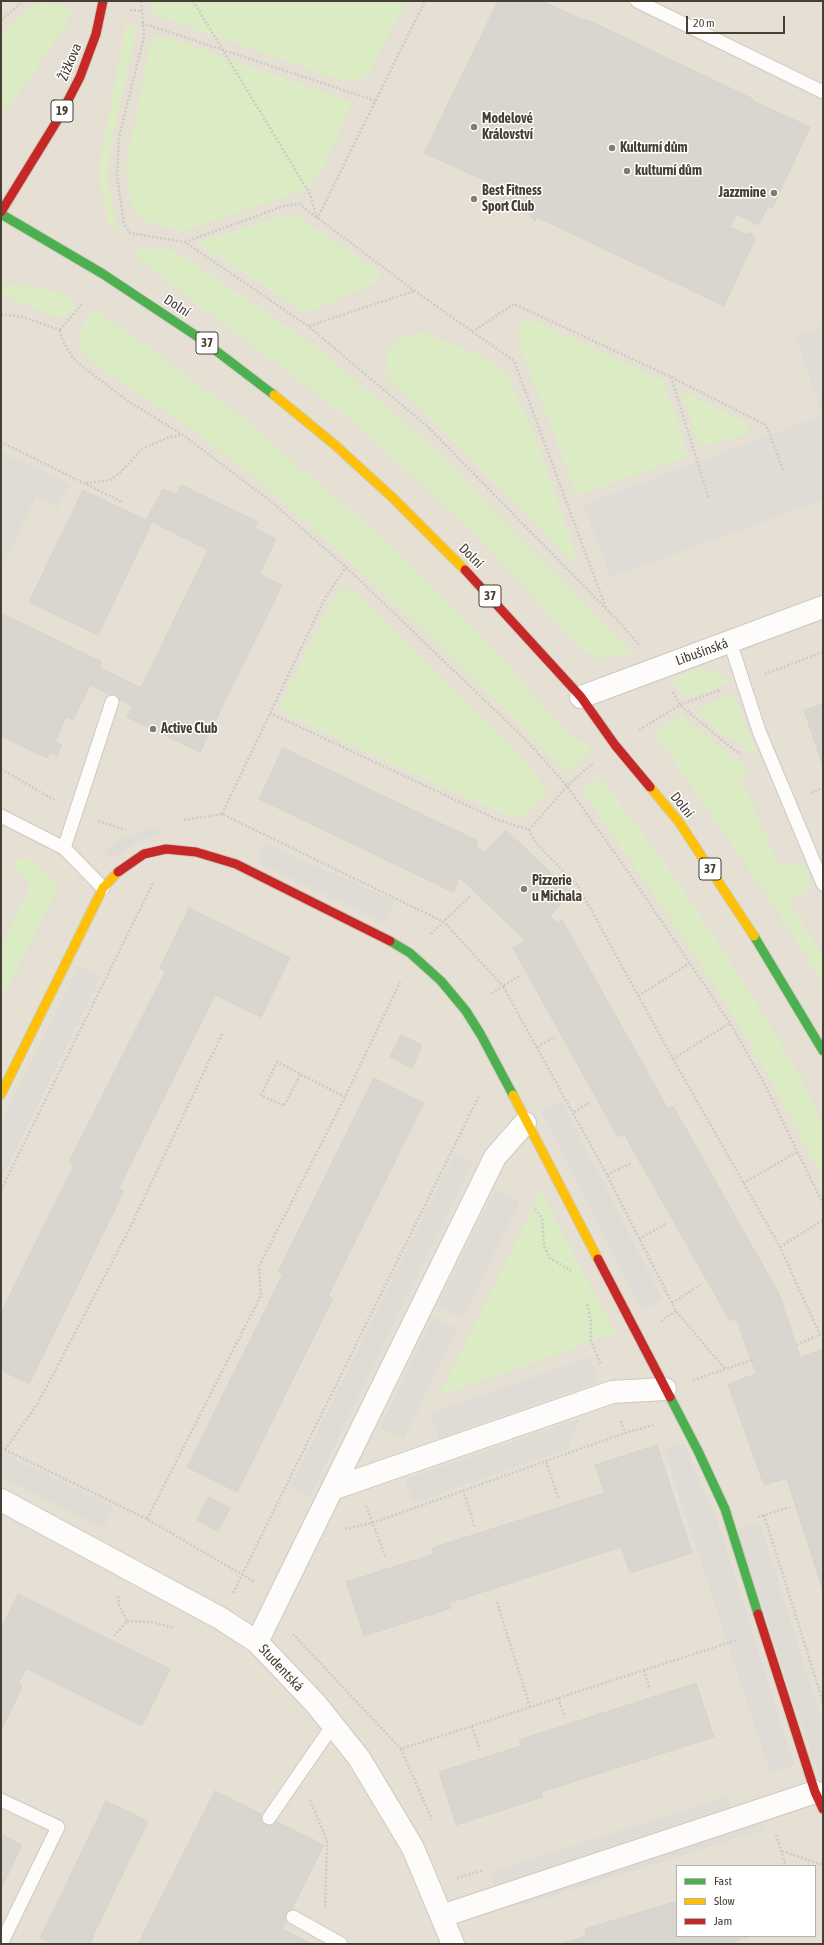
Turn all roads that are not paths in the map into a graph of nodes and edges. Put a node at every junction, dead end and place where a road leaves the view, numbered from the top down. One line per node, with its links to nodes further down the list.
1 (103, 1): 4 (street, Žižkova / 19)
2 (636, 1): 3 (lane)
3 (823, 92)
4 (1, 213): 7 (street, Dolní / 37)
5 (823, 606): 6 (street, Libušínská)
6 (730, 642): 7 (street, Libušínská); 11 (lane)
7 (581, 698): 13 (street, Dolní / 37)
8 (112, 702): 10 (lane)
9 (1, 816): 10 (lane)
10 (64, 848): 12 (lane)
11 (823, 884)
12 (103, 888): 14 (street); 15 (street)
13 (823, 1051)
14 (1, 1094)
15 (525, 1123): 16 (street); 17 (street)
16 (666, 1389): 17 (street); 22 (street)
17 (332, 1489): 19 (street)
18 (1, 1500): 19 (street, Studentská)
19 (257, 1642): 20 (street, Studentská)
20 (333, 1725): 23 (lane); 24 (street, Studentská)
21 (1, 1800): 26 (lane)
22 (819, 1801): 24 (street)
23 (269, 1818)
24 (442, 1916): 28 (street, Studentská)
25 (293, 1917): 27 (lane)
26 (1, 1944)
27 (341, 1944)
28 (453, 1944)

